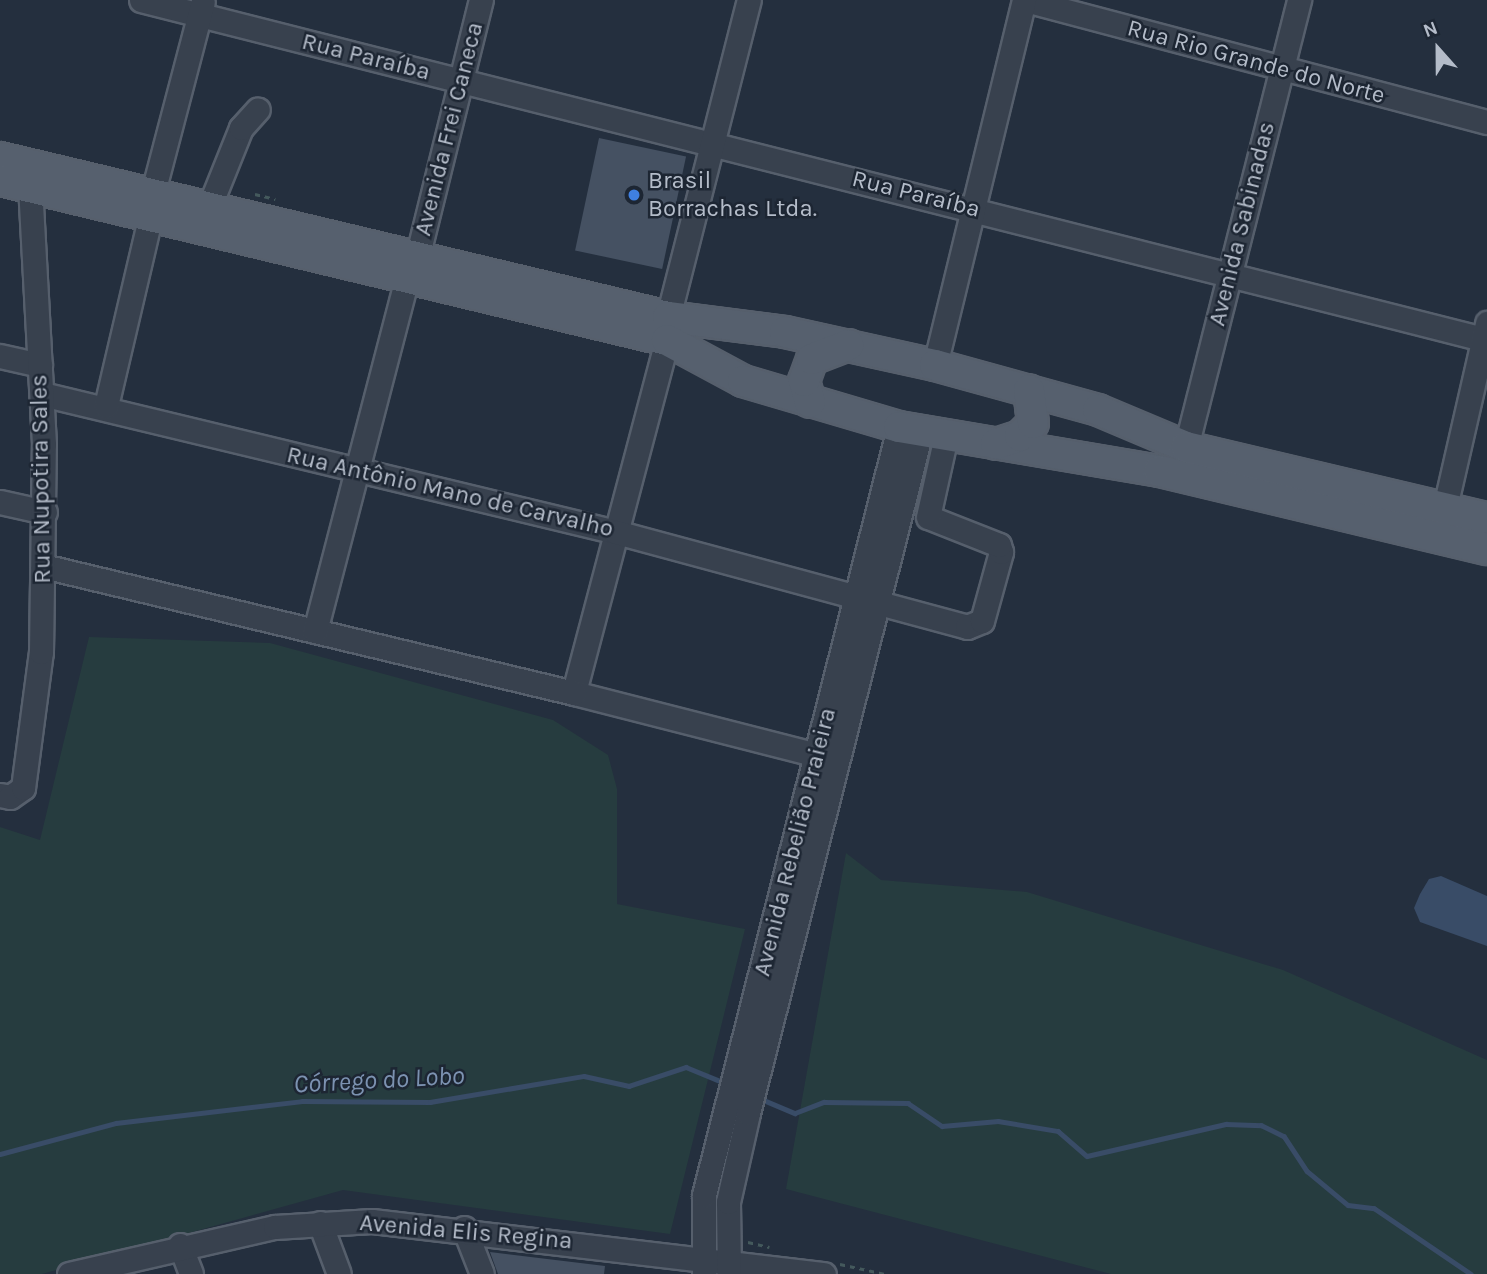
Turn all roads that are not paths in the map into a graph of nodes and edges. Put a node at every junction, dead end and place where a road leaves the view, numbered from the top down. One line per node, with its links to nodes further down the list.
1 (141, 0): 6 (street, Rua Paraíba)
2 (481, 0): 8 (street, Avenida Frei Caneca)
3 (750, 0): 11 (street)
4 (1025, 0): 7 (street, Rua Rio Grande do Norte); 17 (street)
5 (1299, 0): 7 (street, Avenida Sabinadas)
6 (202, 8): 8 (street, Rua Paraíba); 15 (street)
7 (1281, 71): 10 (street, Rua Rio Grande do Norte); 19 (street, Avenida Sabinadas)
8 (460, 80): 11 (street, Rua Paraíba); 18 (street, Avenida Frei Caneca)
9 (258, 109): 16 (street)
10 (1487, 122)
11 (714, 143): 17 (street, Rua Paraíba); 20 (street)
12 (0, 158): 15 (main road)
13 (0, 180): 14 (main road)
14 (30, 187): 15 (main road); 24 (street, Rua Nupotira Sales)
15 (151, 205): 16 (main road); 18 (main road); 29 (street)
16 (210, 205): 18 (main road)
17 (971, 208): 19 (street, Rua Paraíba); 25 (street)
18 (412, 270): 20 (main road); 33 (street, Avenida Frei Caneca)
19 (1230, 275): 21 (street, Rua Paraíba); 32 (street, Avenida Sabinadas)
20 (668, 328): 22 (main road); 28 (main road); 38 (street)
21 (1486, 334): 35 (street)
22 (848, 345): 25 (main road); 28 (main road)
23 (0, 356): 24 (street)
24 (40, 365): 27 (street, Rua Nupotira Sales)
25 (935, 365): 26 (main road)
26 (1029, 390): 31 (main road); 32 (main road)
27 (42, 394): 29 (street, Rua Antônio Mano de Carvalho); 36 (street, Rua Nupotira Sales)
28 (810, 402): 30 (main road)
29 (106, 406): 33 (street, Rua Antônio Mano de Carvalho)
30 (922, 431): 31 (main road); 41 (street, Avenida Rebelião Praieira); 41 (street, Rua Antônio Mano de Carvalho)
31 (996, 444): 39 (main road)
32 (1186, 447): 35 (main road)
33 (359, 472): 38 (street, Rua Antônio Mano de Carvalho); 42 (street, Avenida Frei Caneca)
34 (0, 502): 36 (street)
35 (1444, 507): 37 (main road)
36 (45, 512): 40 (street, Rua Nupotira Sales)
37 (1487, 518)
38 (616, 532): 41 (street, Rua Antônio Mano de Carvalho); 43 (street)
39 (1487, 549)
40 (43, 566): 42 (street); 45 (street, Rua Nupotira Sales)
41 (868, 596): 44 (street, Avenida Rebelião Praieira)
42 (314, 631): 43 (street)
43 (574, 693): 44 (street)
44 (828, 742): 46 (street, Avenida Rebelião Praieira); 46 (street, Avenida Rebelião Praieira)
45 (0, 795)
46 (742, 1090): 50 (street, Avenida Rebelião Praieira); 51 (street, Avenida Rebelião Praieira)
47 (320, 1223): 48 (street, Avenida Elis Regina); 49 (street, Avenida Elis Regina); 54 (street)
48 (464, 1228): 50 (street, Avenida Elis Regina); 55 (street)
49 (180, 1244): 52 (street, Avenida Elis Regina); 53 (street)
50 (703, 1266): 51 (street, Avenida Elis Regina)
51 (729, 1267): 56 (street, Avenida Elis Regina)
52 (69, 1274)
53 (191, 1274)
54 (339, 1274)
55 (482, 1274)
56 (824, 1274)

